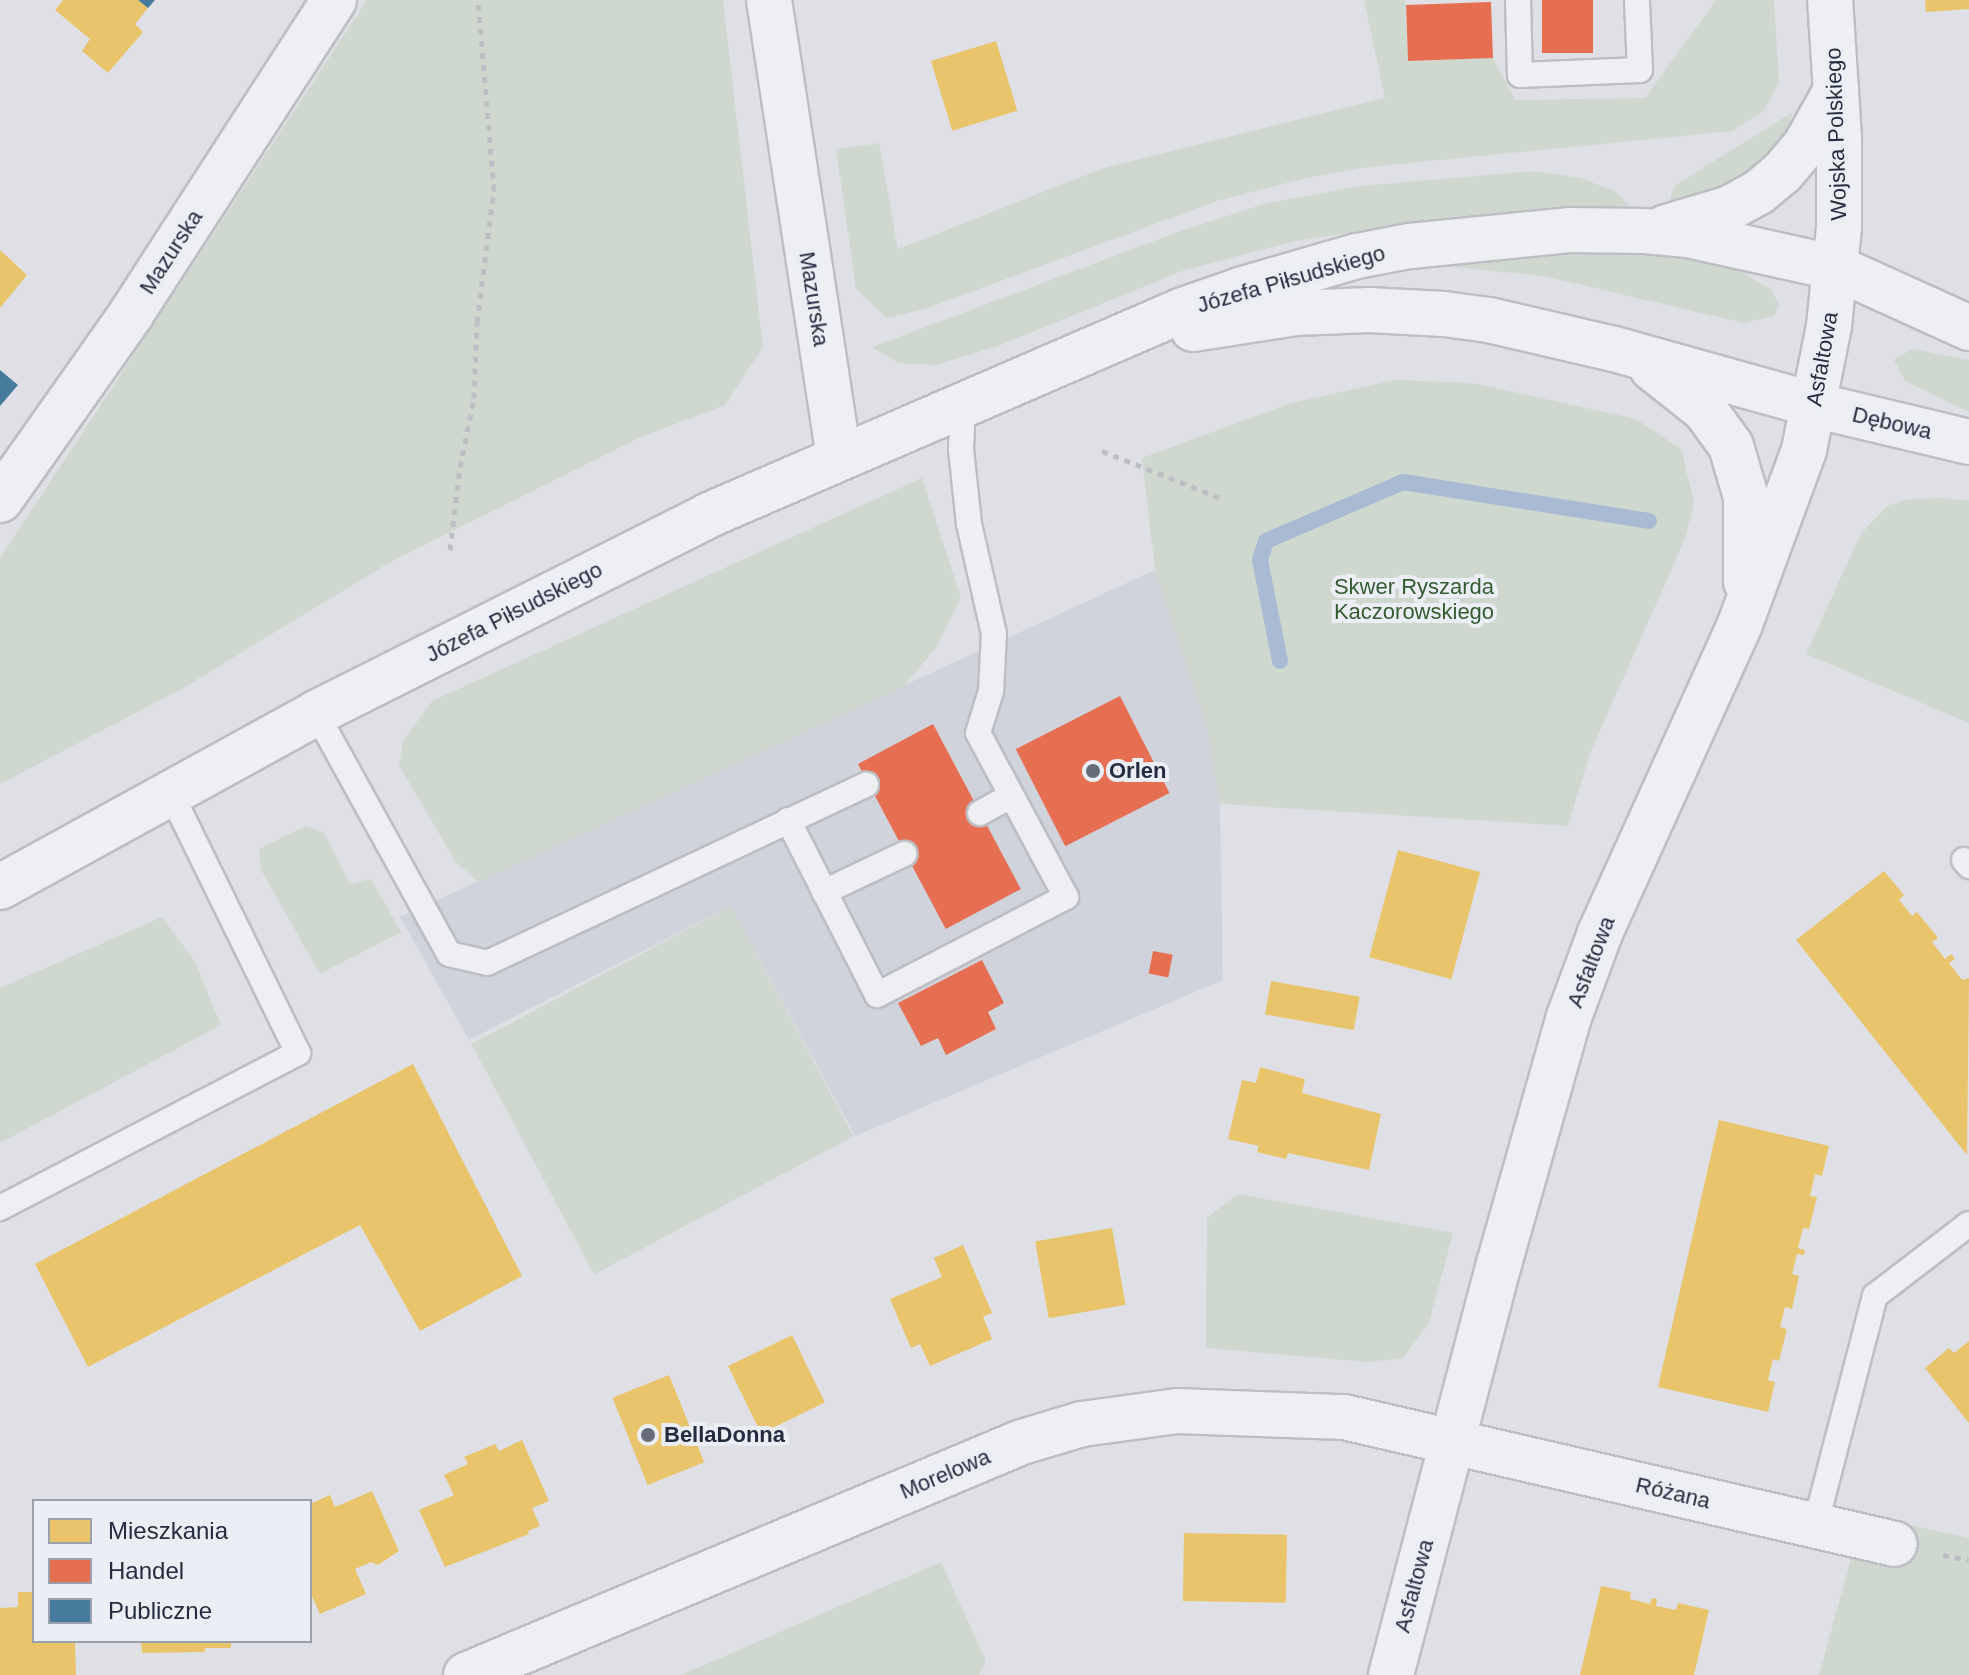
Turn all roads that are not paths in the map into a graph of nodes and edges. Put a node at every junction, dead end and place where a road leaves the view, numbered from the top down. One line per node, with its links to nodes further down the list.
1 (334, 0): 16 (street, Mazurska)
2 (769, 0): 15 (street, Mazurska)
3 (1518, 0): 4 (lane)
4 (1637, 0)
5 (1830, 0): 6 (street, Wojska Polskiego)
6 (1836, 90): 7 (street, Józefa Piłsudskiego); 8 (street, Wojska Polskiego)
7 (1645, 231): 8 (street, Józefa Piłsudskiego); 11 (street, Józefa Piłsudskiego)
8 (1837, 268): 9 (street); 13 (street, Asfaltowa)
9 (1969, 328)
10 (1614, 349): 11 (street, Józefa Piłsudskiego); 13 (street, Józefa Piłsudskiego); 17 (street, Józefa Piłsudskiego)
11 (1046, 372): 12 (street, Józefa Piłsudskiego)
12 (963, 405): 15 (street, Józefa Piłsudskiego); 21 (lane)
13 (1814, 405): 14 (street, Dębowa); 17 (street, Asfaltowa)
14 (1969, 442)
15 (839, 456): 18 (street, Józefa Piłsudskiego)
16 (0, 500)
17 (1740, 624): 29 (street, Asfaltowa)
18 (316, 713): 20 (street, Józefa Piłsudskiego); 23 (lane)
19 (866, 785): 23 (lane)
20 (170, 792): 25 (street, Józefa Piłsudskiego); 27 (lane)
21 (1011, 796): 22 (lane); 26 (lane)
22 (980, 813)
23 (788, 820): 26 (lane)
24 (904, 854): 26 (lane)
25 (0, 887)
26 (824, 892)
27 (0, 1208)
28 (1969, 1224): 30 (lane)
29 (1452, 1441): 30 (street, Różana); 32 (street, Morelowa); 33 (street, Asfaltowa)
30 (1815, 1526): 31 (street, Różana)
31 (1895, 1544)
32 (466, 1675)
33 (1391, 1675)

